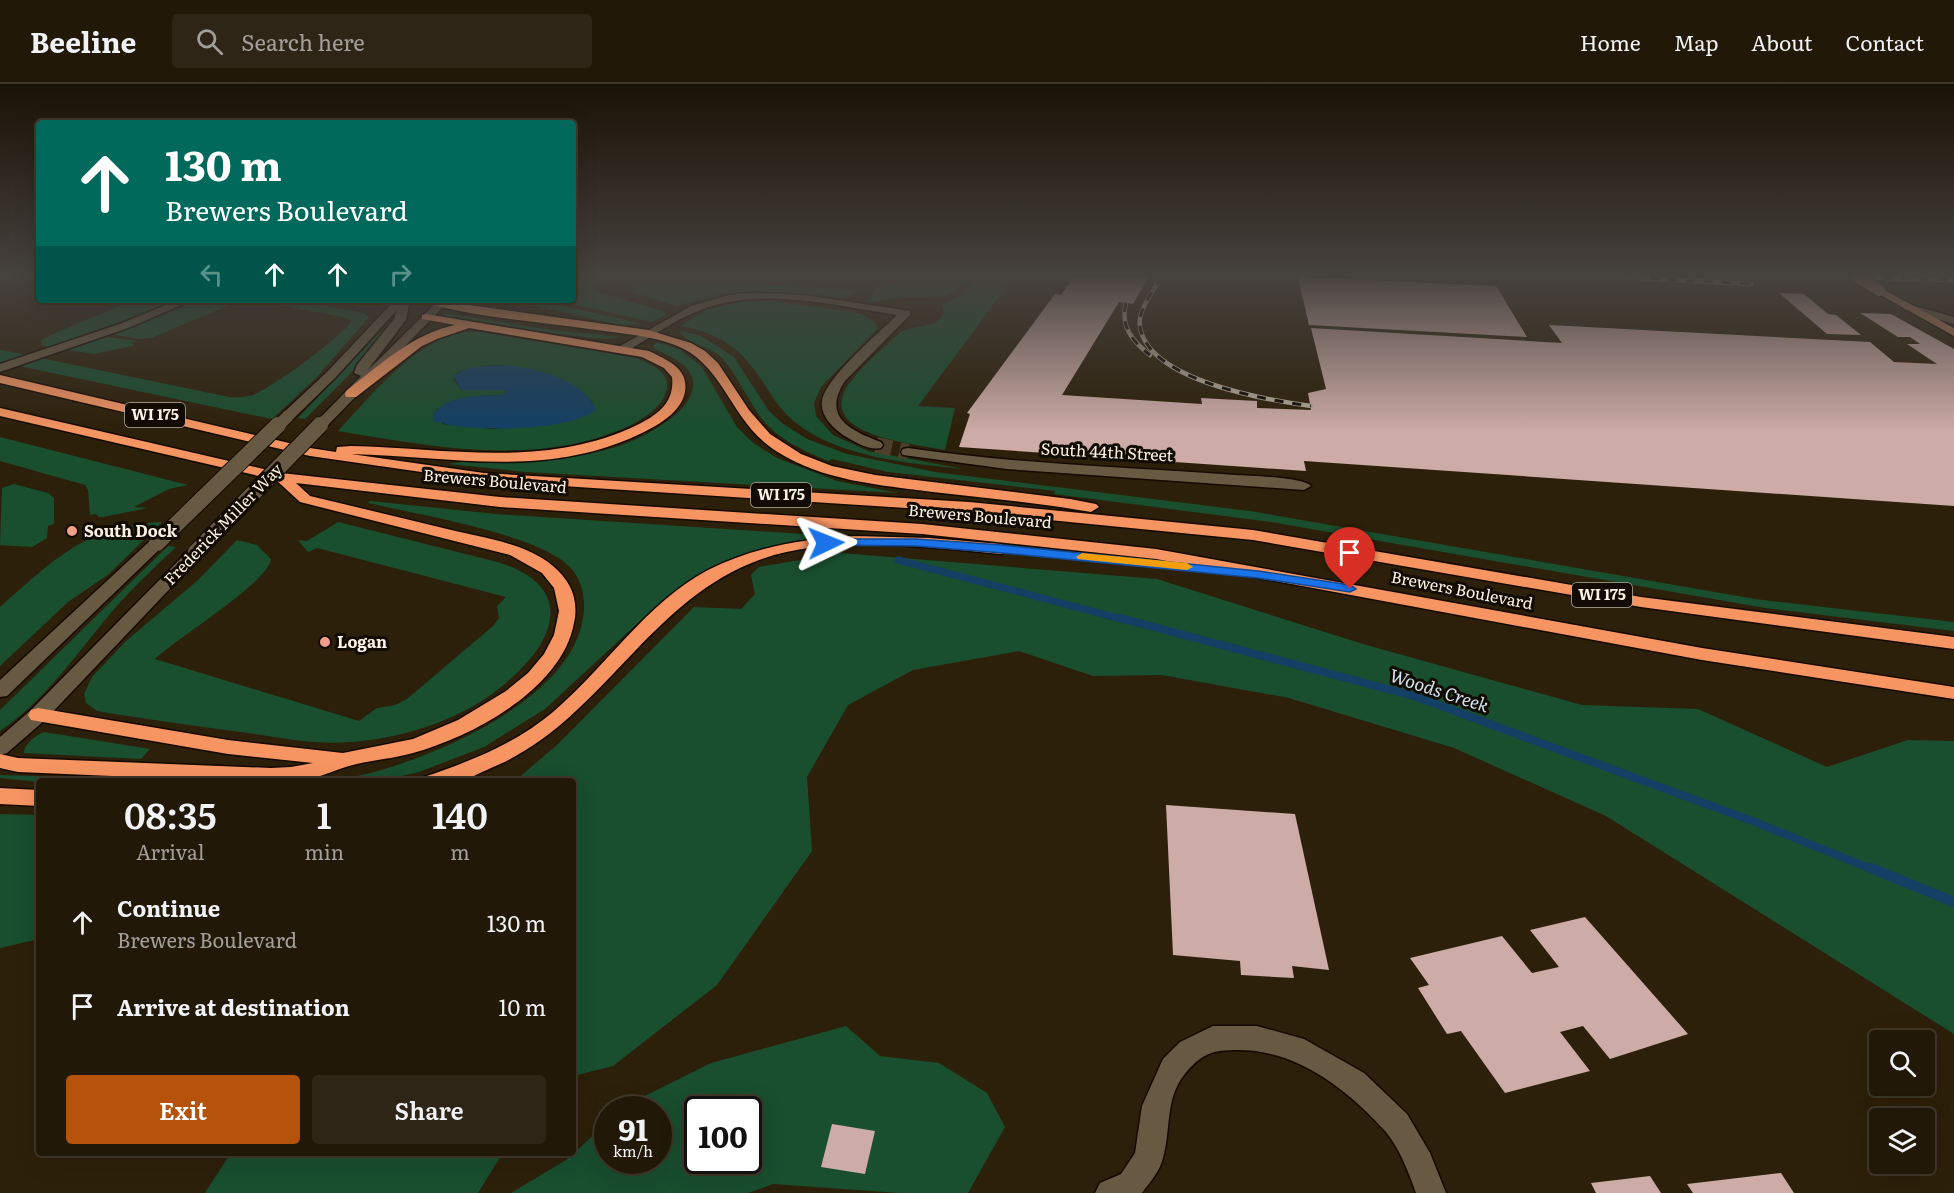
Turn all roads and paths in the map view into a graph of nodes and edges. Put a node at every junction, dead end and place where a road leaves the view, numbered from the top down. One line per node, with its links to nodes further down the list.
1 (113, 329): 12 (street)
2 (373, 329): 24 (street, Frederick Miller Way, bridge)
3 (393, 329): 14 (street)
4 (415, 329): 14 (street, Frederick Miller Way)
5 (459, 329): 14 (highway)
6 (491, 329): 11 (highway)
7 (609, 329): 10 (highway)
8 (658, 329): 10 (street)
9 (890, 329): 16 (street)
10 (648, 334): 11 (street); 21 (highway)
11 (621, 349): 17 (highway)
12 (0, 368)
13 (0, 379): 17 (highway, Brewers Boulevard / WI 175)
14 (351, 394): 26 (street, Frederick Miller Way, bridge)
15 (0, 412): 19 (highway, Brewers Boulevard / WI 175)
16 (876, 445)
17 (310, 452): 21 (highway, Brewers Boulevard / WI 175)
18 (908, 452): 20 (street, South 44th Street)
19 (281, 477): 22 (highway, Brewers Boulevard / WI 175); 28 (highway)
20 (1304, 486)
21 (1253, 535): 23 (highway, Brewers Boulevard / WI 175)
22 (1303, 580): 25 (highway, Brewers Boulevard / WI 175); 30 (highway)
23 (1954, 642)
24 (0, 691)
25 (1954, 693)
26 (38, 715): 27 (street, Frederick Miller Way); 28 (highway)
27 (0, 748)
28 (350, 759): 29 (highway)
29 (0, 762)
30 (443, 778)
31 (0, 796): 32 (highway)
32 (32, 798): 33 (highway)
33 (0, 803)
34 (1110, 1193): 35 (street)
35 (1431, 1193)

